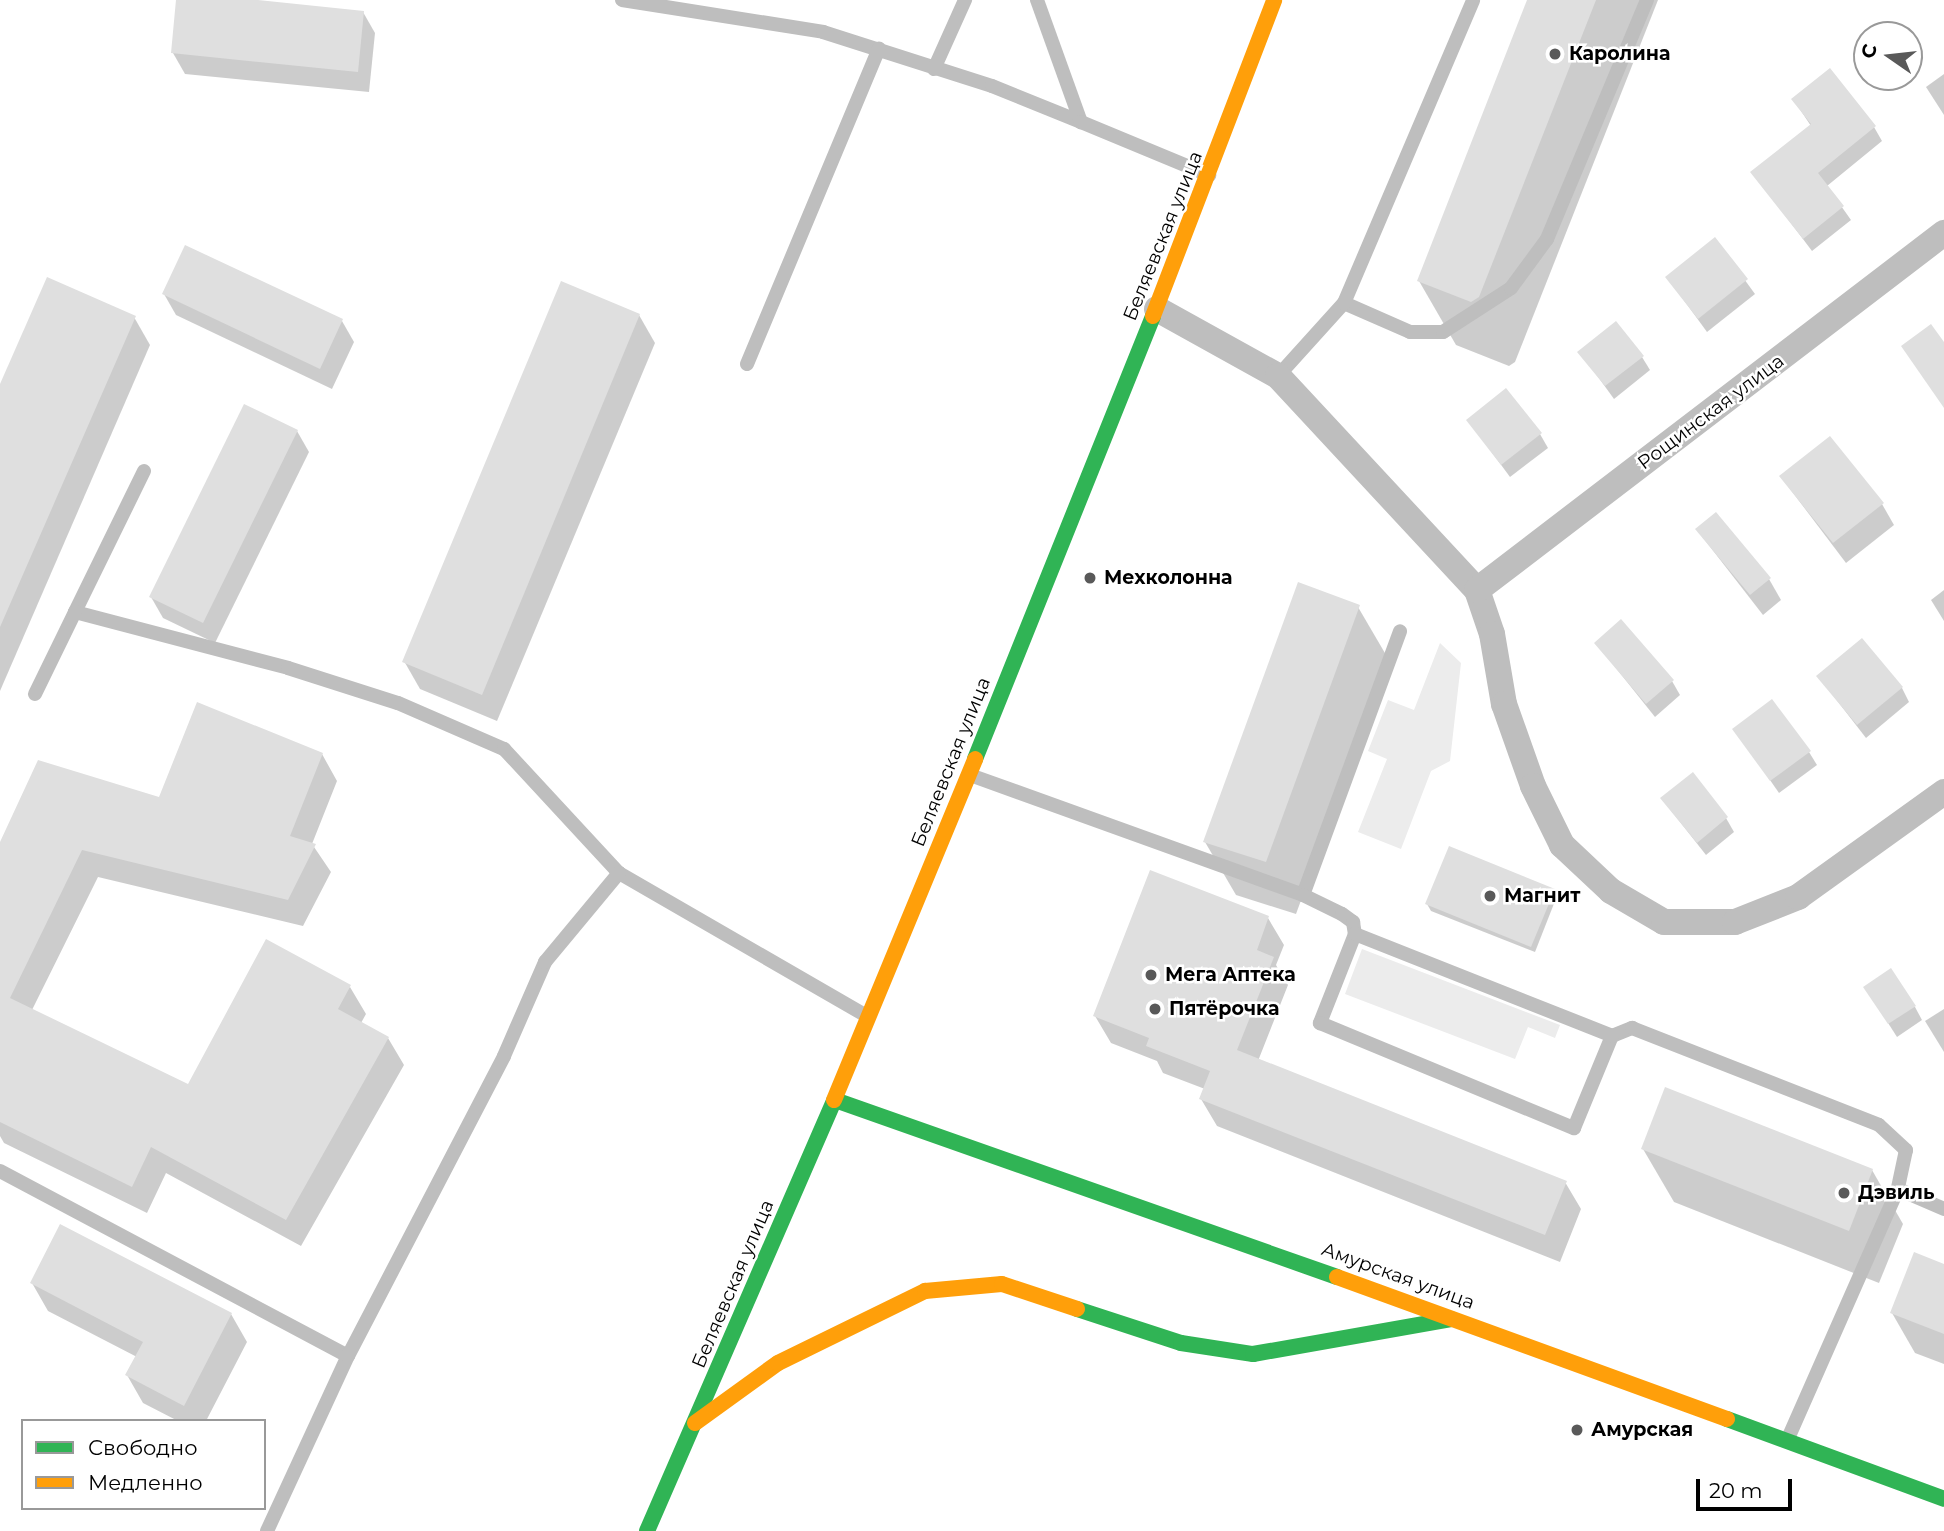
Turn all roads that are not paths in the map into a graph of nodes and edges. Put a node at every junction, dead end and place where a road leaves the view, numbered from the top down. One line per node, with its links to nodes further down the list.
1 (622, 0): 7 (lane)
2 (965, 0): 8 (lane)
3 (1037, 0): 9 (lane)
4 (1274, 0): 10 (street, Беляевская улица)
5 (1473, 0): 12 (lane)
6 (1647, 0): 12 (lane)
7 (879, 48): 8 (lane); 14 (lane)
8 (934, 69): 9 (lane)
9 (1081, 122): 10 (lane)
10 (1210, 175): 13 (street, Беляевская улица)
11 (1944, 233): 17 (street, Рощинская улица)
12 (1344, 303): 15 (lane)
13 (1157, 309): 15 (street); 21 (street, Беляевская улица)
14 (747, 364)
15 (1278, 376): 17 (street)
16 (144, 471): 18 (lane)
17 (1477, 590): 22 (street)
18 (75, 612): 20 (lane); 23 (lane)
19 (1400, 631): 24 (lane)
20 (35, 694)
21 (968, 774): 24 (lane); 26 (street, Беляевская улица)
22 (1944, 792)
23 (619, 873): 26 (lane); 33 (lane)
24 (1303, 895): 25 (lane)
25 (1355, 934): 27 (lane); 27 (lane)
26 (870, 1018): 28 (street, Беляевская улица)
27 (1612, 1036): 30 (lane)
28 (835, 1100): 32 (street, Амурская улица); 34 (street, Беляевская улица)
29 (0, 1171): 33 (lane)
30 (1898, 1189): 31 (lane); 35 (lane)
31 (1944, 1209)
32 (1454, 1318): 34 (street); 35 (street, Амурская улица)
33 (348, 1356): 37 (lane)
34 (695, 1423): 38 (street, Беляевская улица)
35 (1786, 1442): 36 (street, Амурская улица)
36 (1944, 1499)
37 (267, 1531)
38 (647, 1531)

